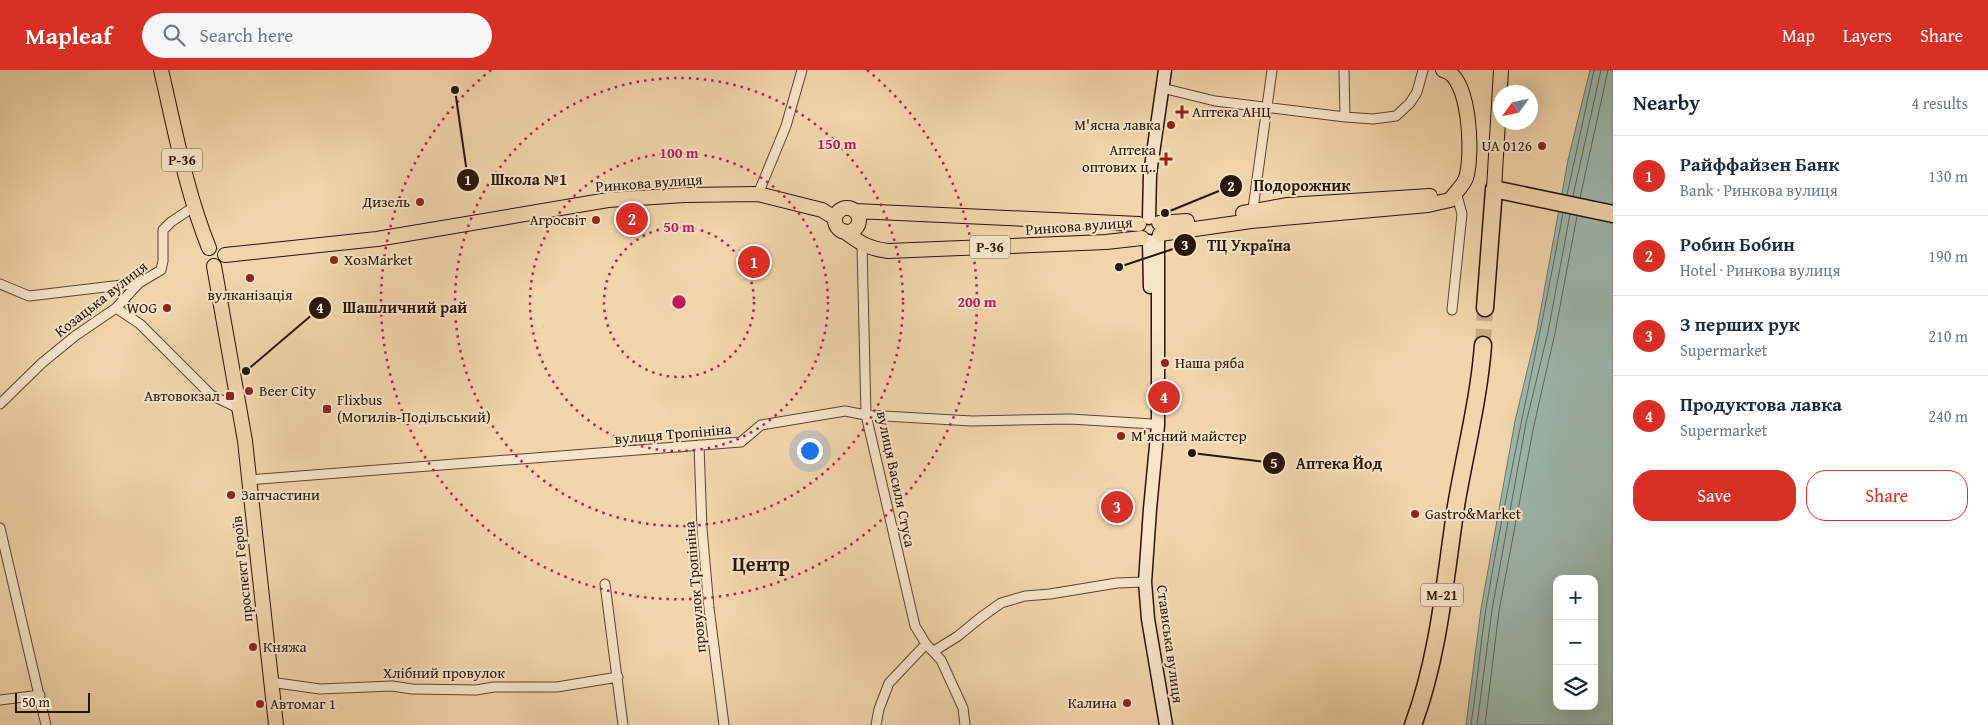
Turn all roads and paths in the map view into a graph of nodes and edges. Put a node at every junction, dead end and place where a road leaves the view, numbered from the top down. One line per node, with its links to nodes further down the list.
1 (161, 70): 16 (main road, Р-36)
2 (170, 70): 24 (main road, Р-36)
3 (802, 70): 15 (street)
4 (1165, 70): 10 (main road, Стависька вулиця)
5 (1272, 70): 11 (street)
6 (1344, 70): 12 (street)
7 (1423, 70): 12 (street)
8 (1443, 70): 14 (main road)
9 (1501, 70): 13 (main road)
10 (1162, 88): 11 (street); 22 (main road, Стависька вулиця)
11 (1267, 106): 12 (street); 19 (street)
12 (1345, 117)
13 (1494, 189): 18 (highway); 28 (highway)
14 (1456, 192): 19 (main road, Ринкова вулиця / Р-36); 29 (street)
15 (758, 194): 20 (main road, Ринкова вулиця); 24 (main road, Ринкова вулиця)
16 (195, 206): 24 (main road, Р-36); 25 (street, Козацька вулиця)
17 (855, 211): 20 (main road, Ринкова вулиця / Р-36); 21 (main road); 22 (main road, Ринкова вулиця / Р-36)
18 (1613, 214)
19 (1252, 216): 22 (main road, Ринкова вулиця / Р-36)
20 (835, 218): 21 (main road, Ринкова вулиця / Р-36)
21 (844, 231): 23 (main road, Ринкова вулиця / Р-36)
22 (1151, 231): 23 (main road, Ринкова вулиця / Р-36); 34 (main road, Стависька вулиця); 38 (main road, Стависька вулиця)
23 (862, 245): 33 (street, вулиця Василя Стуса)
24 (217, 250): 32 (main road, проспект Героїв / Р-36)
25 (139, 283): 26 (street); 27 (street, Козацька вулиця)
26 (0, 284)
27 (116, 308): 31 (street, Козацька вулиця); 32 (street)
28 (1486, 308)
29 (1452, 310)
30 (1483, 345): 54 (highway, М-21)
31 (0, 404)
32 (240, 409): 36 (main road, проспект Героїв)
33 (866, 415): 34 (street, вулиця Тропініна); 35 (street, вулиця Тропініна); 40 (street, вулиця Василя Стуса)
34 (1153, 424): 38 (main road, Стависька вулиця)
35 (699, 445): 36 (street, вулиця Тропініна); 49 (street, провулок Тропініна)
36 (248, 480): 43 (main road, проспект Героїв)
37 (0, 528): 44 (street)
38 (1142, 582): 41 (street); 52 (main road, Стависька вулиця); 53 (main road, Стависька вулиця)
39 (605, 584): 42 (street)
40 (926, 644): 41 (street, вулиця Василя Стуса); 50 (street)
41 (934, 651): 51 (street, вулиця Василя Стуса)
42 (618, 677): 43 (street, Хлібний провулок); 48 (street)
43 (270, 682): 47 (main road, проспект Героїв)
44 (40, 695): 45 (street); 46 (street)
45 (0, 700)
46 (46, 725)
47 (276, 725)
48 (623, 725)
49 (724, 725)
50 (876, 725)
51 (966, 725)
52 (1158, 725)
53 (1166, 725)
54 (1413, 725)

